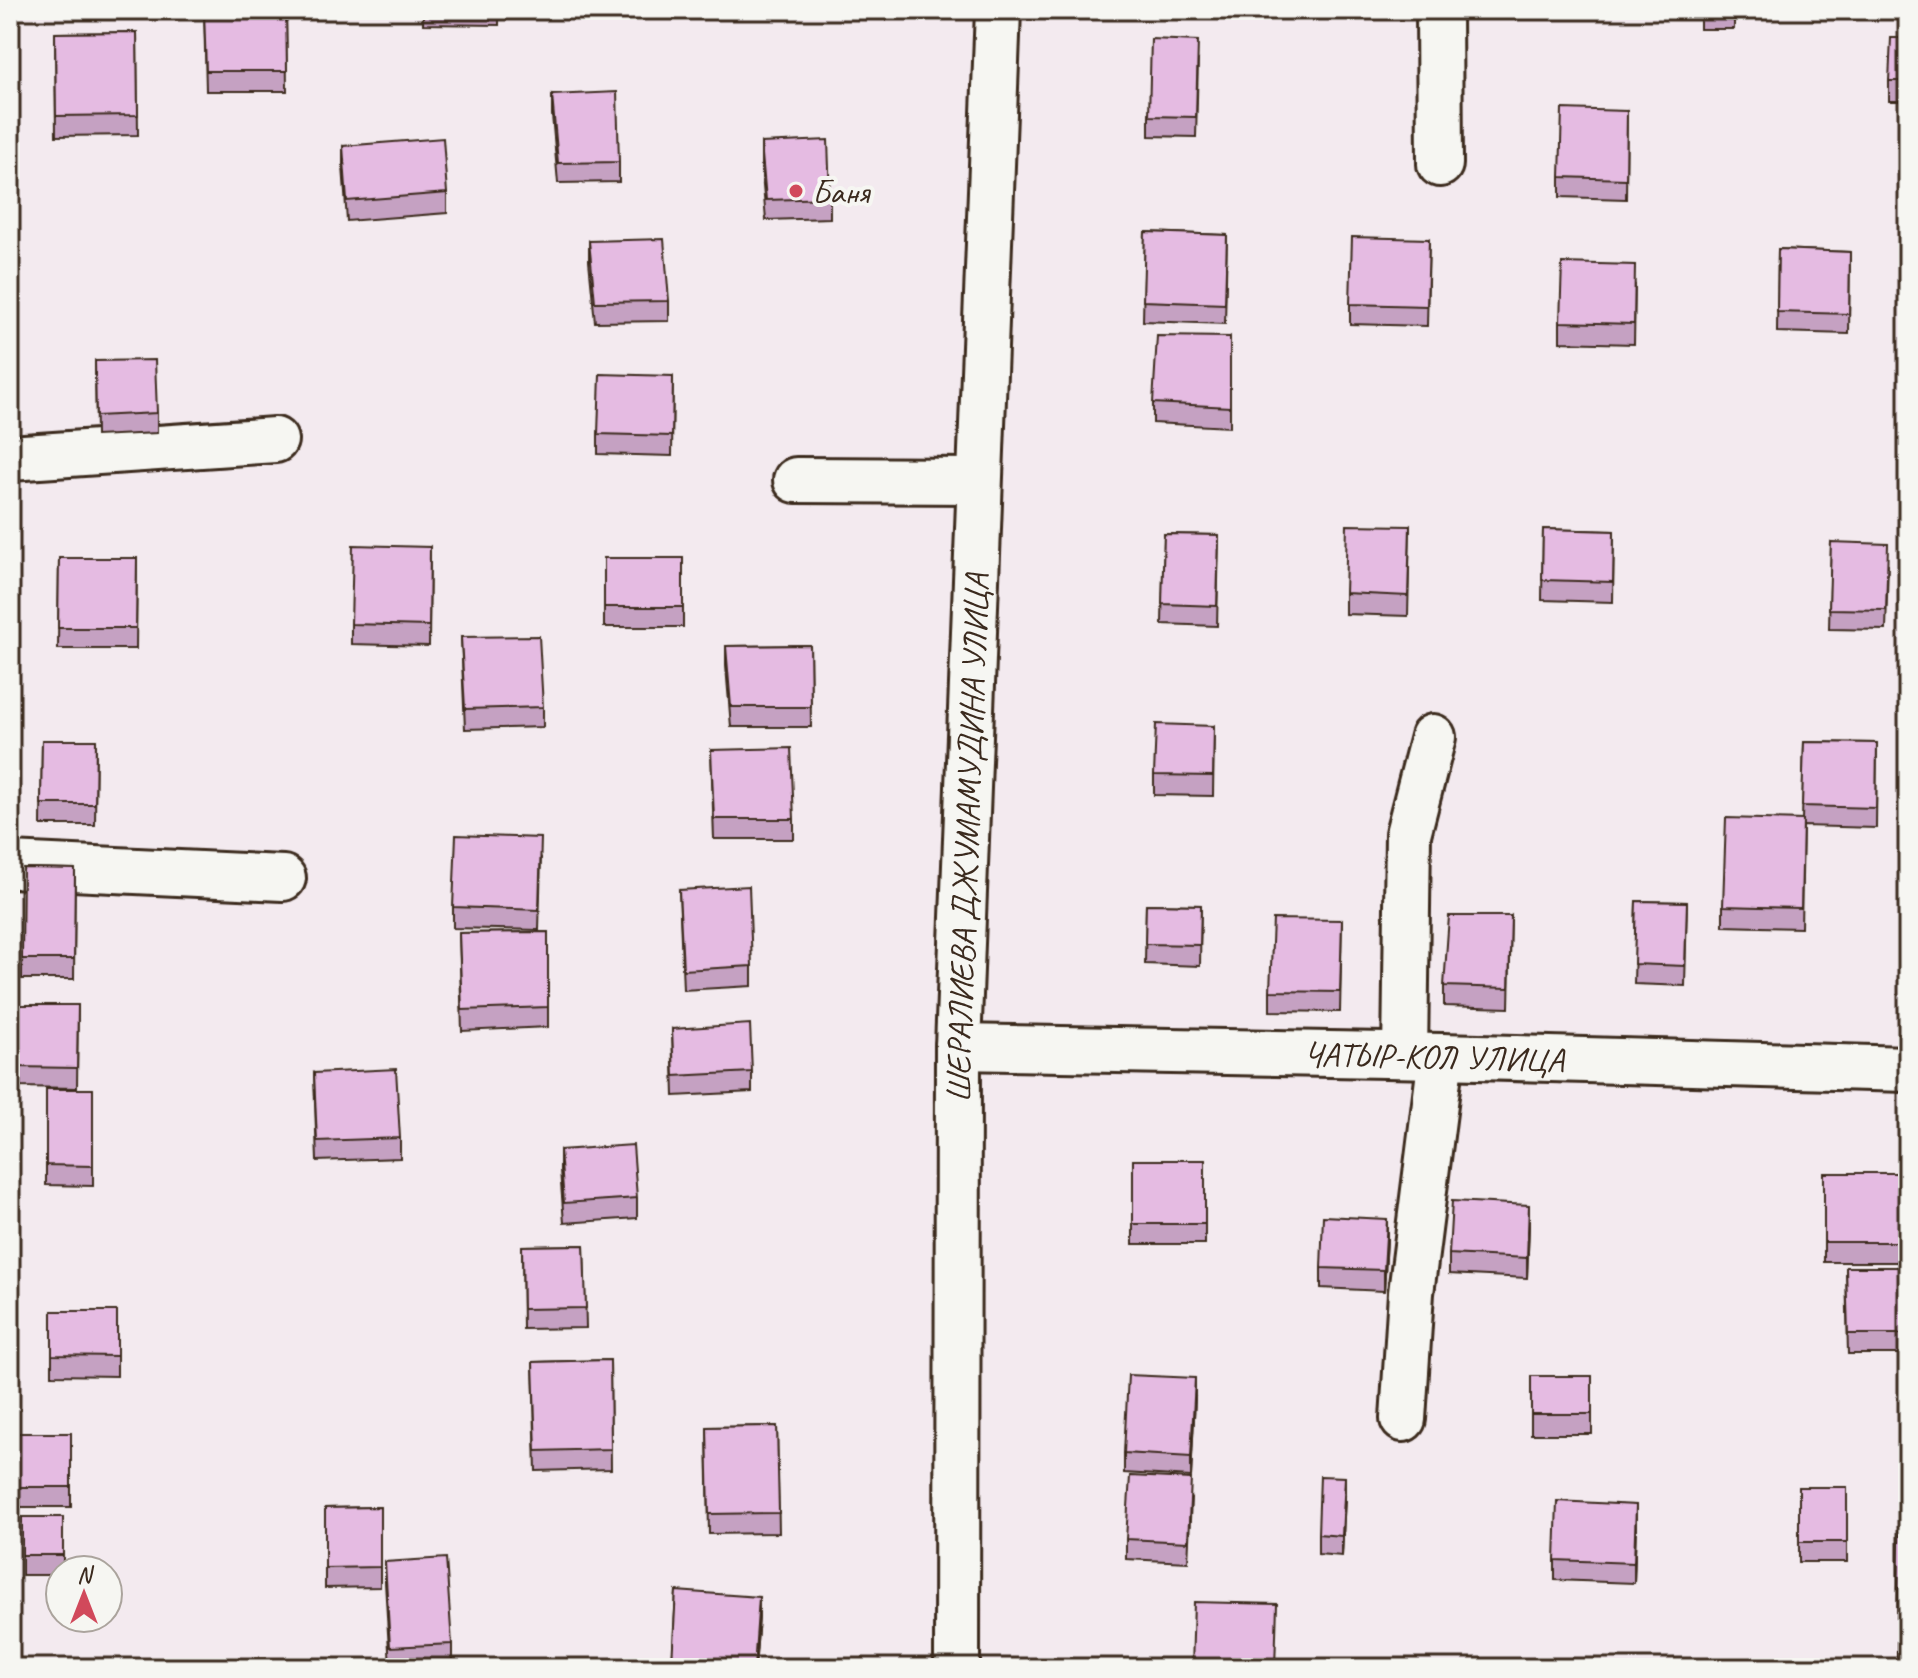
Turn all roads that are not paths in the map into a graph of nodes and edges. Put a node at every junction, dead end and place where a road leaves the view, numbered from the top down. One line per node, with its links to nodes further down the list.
1 (998, 10): 7 (street, ШЕРАЛИЕВА ДЖУМАМУДИНА УЛИЦА)
2 (1439, 10): 3 (street)
3 (1440, 164)
4 (275, 440): 5 (street)
5 (10, 458)
6 (796, 480): 7 (street)
7 (978, 481): 11 (street, ШЕРАЛИЕВА ДЖУМАМУДИНА УЛИЦА)
8 (1433, 737): 12 (street)
9 (10, 865): 10 (street)
10 (283, 878)
11 (958, 1047): 12 (street, ЧАТЫР-КОЛ УЛИЦА); 15 (street, ШЕРАЛИЕВА ДЖУМАМУДИНА УЛИЦА)
12 (1423, 1056): 13 (street, ЧАТЫР-КОЛ УЛИЦА); 14 (street)
13 (1908, 1069)
14 (1403, 1419)
15 (957, 1668)

